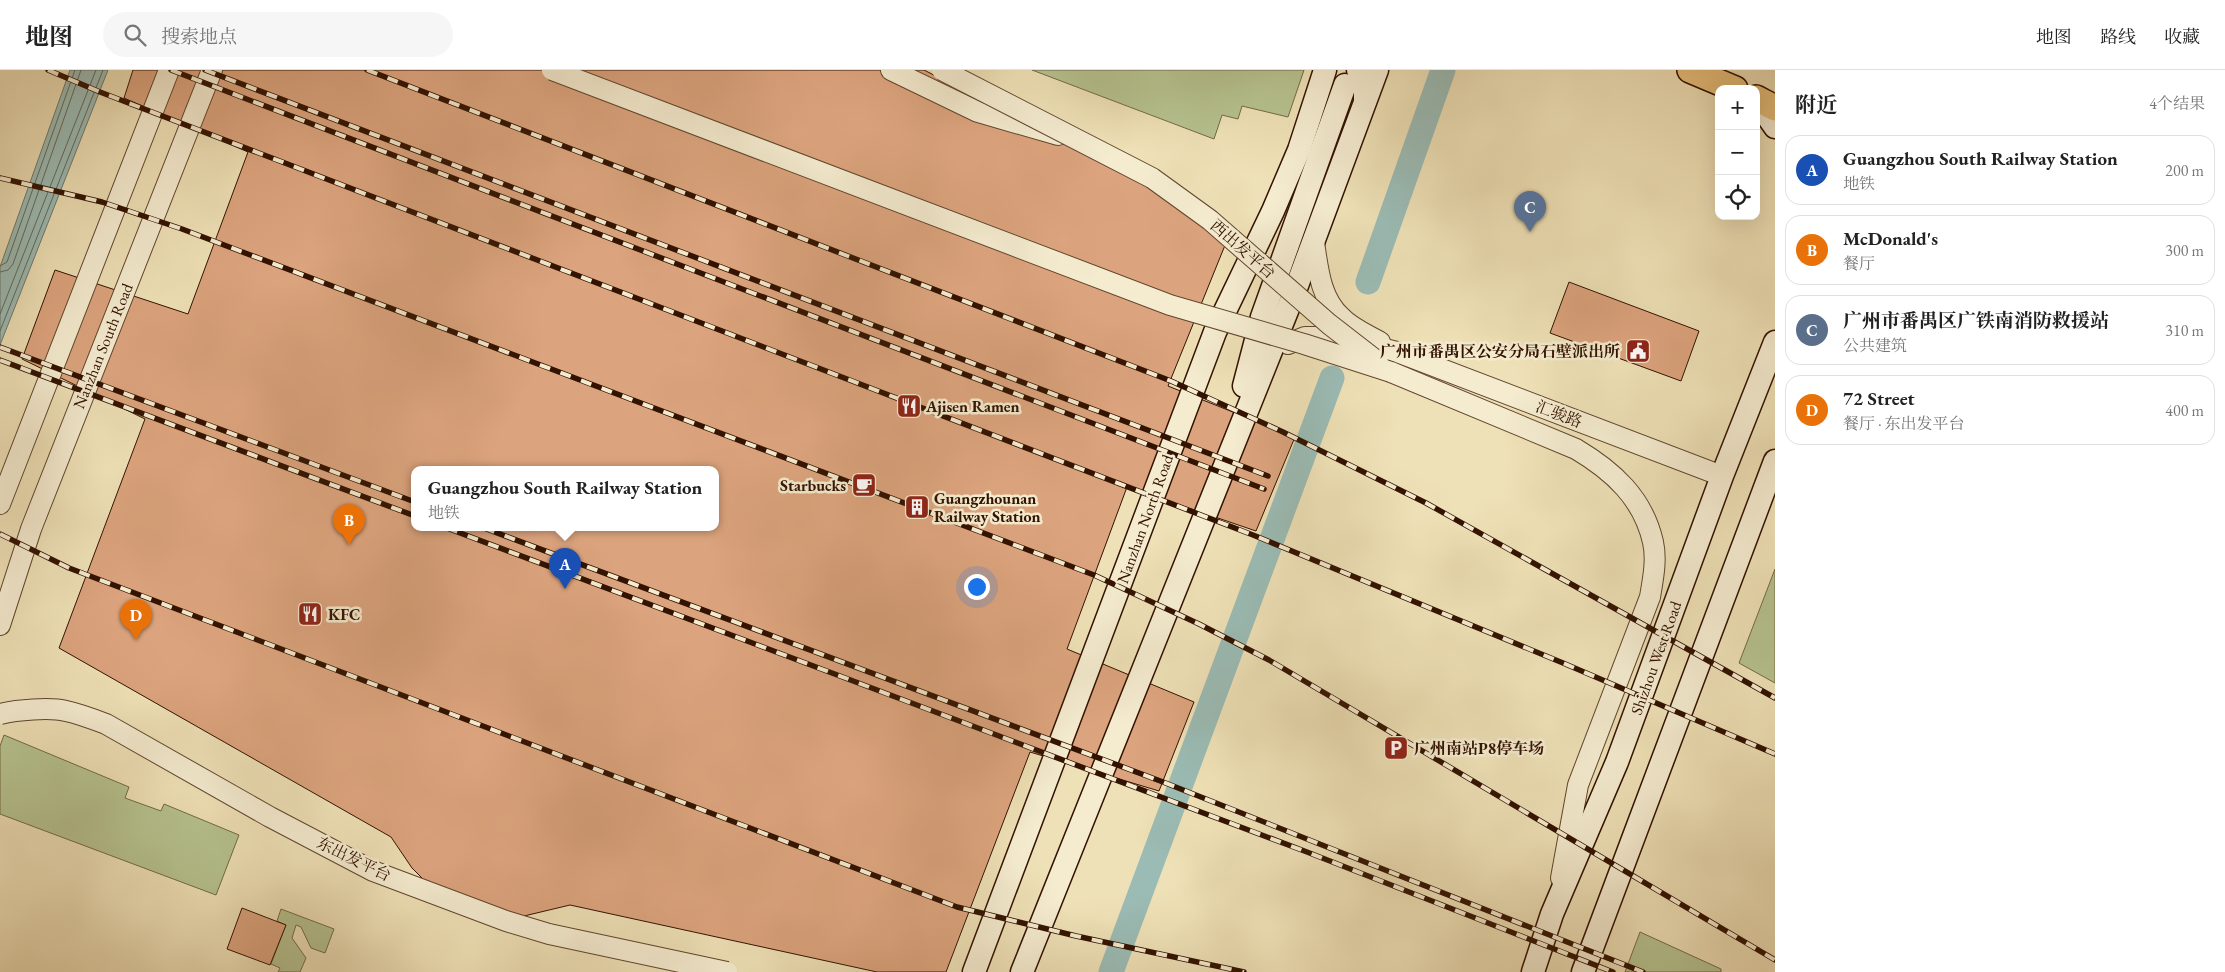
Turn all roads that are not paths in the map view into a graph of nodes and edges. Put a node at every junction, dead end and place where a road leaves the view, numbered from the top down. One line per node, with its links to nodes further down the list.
1 (170, 70): 24 (street)
2 (212, 70): 25 (street, Nanzhan South Road)
3 (552, 70): 19 (street, bridge)
4 (891, 70): 15 (street, 西出发平台, bridge)
5 (942, 70): 15 (street, 西出发平台, bridge)
6 (1377, 70): 11 (main road)
7 (1690, 70): 9 (main road)
8 (1336, 74): 11 (main road); 23 (main road); 30 (main road, Nanzhan North Road)
9 (1726, 85)
10 (1760, 101): 13 (main road)
11 (1365, 104): 16 (main road)
12 (1760, 105): 14 (main road)
13 (1775, 108)
14 (1775, 127)
15 (1085, 142): 19 (street, 西出发平台, bridge)
16 (1314, 242): 18 (street); 20 (main road)
17 (1775, 342): 22 (main road, Shizhou West Road)
18 (1397, 352): 20 (street); 22 (street, 汇骏路)
19 (1390, 372): 27 (street)
20 (1258, 382): 23 (main road)
21 (1775, 461): 32 (main road)
22 (1722, 476): 27 (main road, Shizhou West Road)
23 (1214, 493): 28 (main road)
24 (0, 504)
25 (1, 619)
26 (0, 714): 29 (street, 东出发平台, bridge)
27 (1552, 914): 31 (main road, Shizhou West Road)
28 (1027, 966)
29 (727, 972)
30 (974, 972)
31 (1532, 972)
32 (1583, 972)

